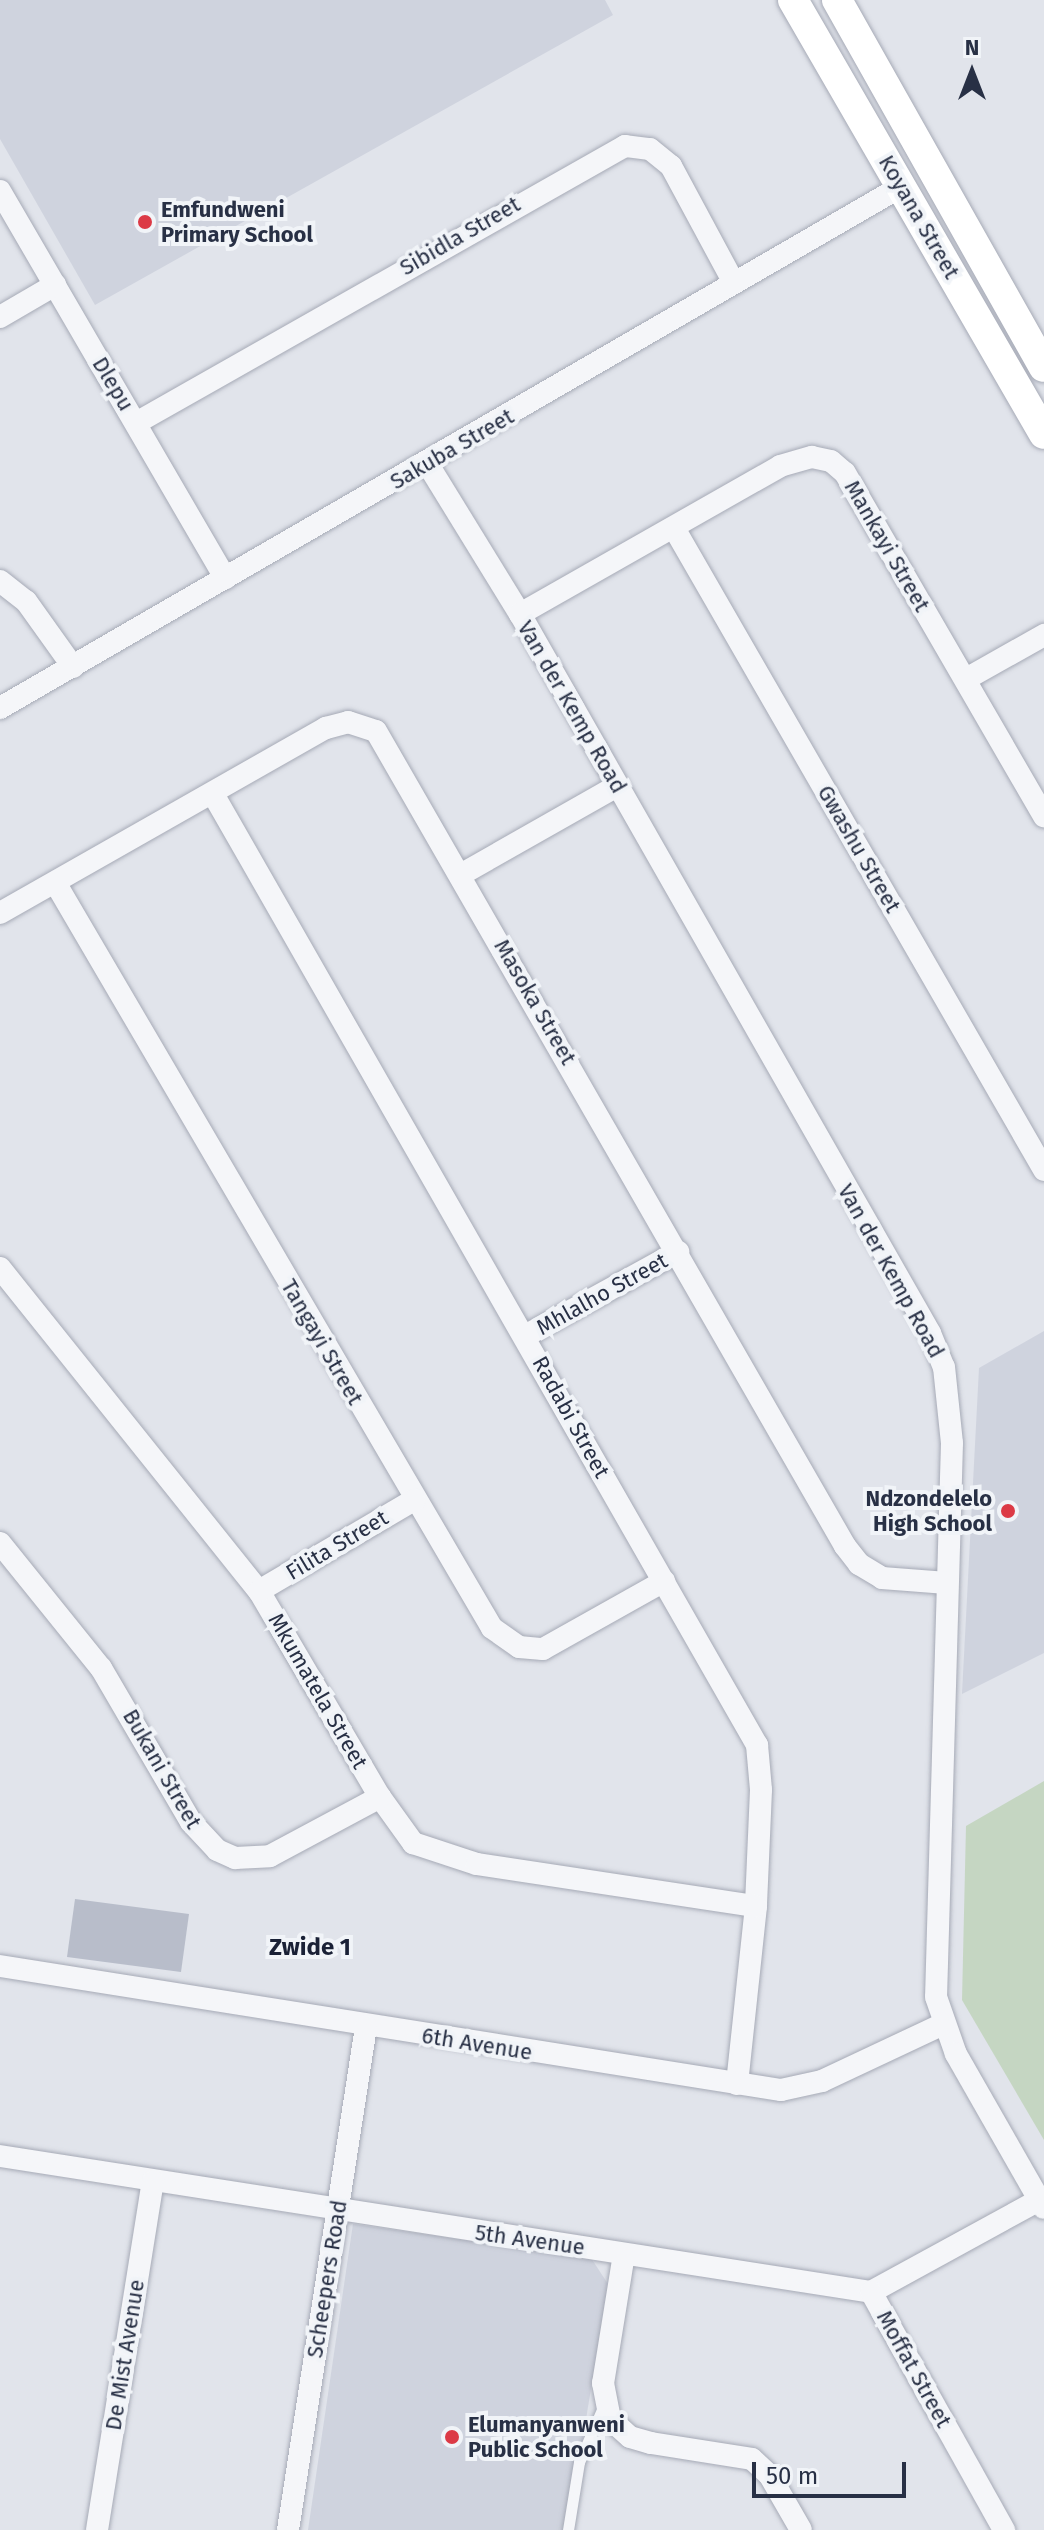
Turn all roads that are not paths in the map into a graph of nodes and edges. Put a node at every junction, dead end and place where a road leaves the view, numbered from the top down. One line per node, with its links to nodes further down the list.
1 (793, 0): 3 (main road, Koyana Street)
2 (837, 0): 8 (main road, Koyana Street)
3 (902, 186): 5 (street, Sakuba Street); 10 (main road, Koyana Street)
4 (0, 191): 6 (street, Dlepu)
5 (734, 283): 9 (street, Sibidla Street); 11 (street, Sakuba Street)
6 (55, 285): 7 (street); 9 (street, Dlepu)
7 (0, 317)
8 (1044, 367)
9 (136, 423): 13 (street, Dlepu)
10 (1044, 434)
11 (427, 463): 13 (street, Sakuba Street); 15 (street, Van der Kemp Road)
12 (674, 528): 15 (street, Mankayi Street); 18 (street, Mankayi Street); 26 (street, Gwashu Street)
13 (225, 578): 17 (street, Sakuba Street)
14 (0, 581): 17 (street)
15 (520, 614): 20 (street, Van der Kemp Road)
16 (1044, 635): 18 (street)
17 (73, 667): 19 (street, Sakuba Street)
18 (966, 679): 22 (street, Mankayi Street)
19 (0, 708)
20 (617, 786): 23 (street); 33 (street, Van der Kemp Road)
21 (213, 794): 23 (street, Masoka Street); 24 (street, Masoka Street); 29 (street, Radabi Street)
22 (1044, 816)
23 (462, 874): 27 (street, Masoka Street)
24 (56, 884): 25 (street, Masoka Street); 30 (street, Tangayi Street)
25 (0, 913)
26 (1044, 1170)
27 (678, 1252): 29 (street, Mhlalho Street); 33 (street, Masoka Street)
28 (0, 1268): 34 (street, Mkumatela Street)
29 (525, 1336): 32 (street, Radabi Street)
30 (414, 1500): 32 (street, Tangayi Street); 34 (street, Filita Street)
31 (0, 1543): 35 (street, Bukani Street)
32 (664, 1581): 36 (street, Radabi Street)
33 (947, 1583): 38 (street, Van der Kemp Road)
34 (259, 1591): 35 (street, Mkumatela Street)
35 (380, 1797): 36 (street, Mkumatela Street)
36 (756, 1906): 40 (street, Radabi Street)
37 (0, 1966): 39 (street, 6th Avenue)
38 (943, 2024): 40 (street, 6th Avenue); 43 (street, Van der Kemp Road)
39 (366, 2027): 40 (street, 6th Avenue); 44 (street, Scheepers Road)
40 (737, 2084)
41 (0, 2156): 42 (street, 5th Avenue)
42 (153, 2181): 44 (street, 5th Avenue); 48 (street, De Mist Avenue)
43 (1042, 2204): 46 (street)
44 (338, 2212): 45 (street, 5th Avenue); 49 (street, Scheepers Road)
45 (624, 2254): 46 (street, 5th Avenue); 47 (street)
46 (871, 2292): 52 (street, Moffat Street)
47 (604, 2405): 50 (lane); 51 (street)
48 (97, 2530)
49 (288, 2530)
50 (568, 2530)
51 (801, 2530)
52 (1004, 2530)

